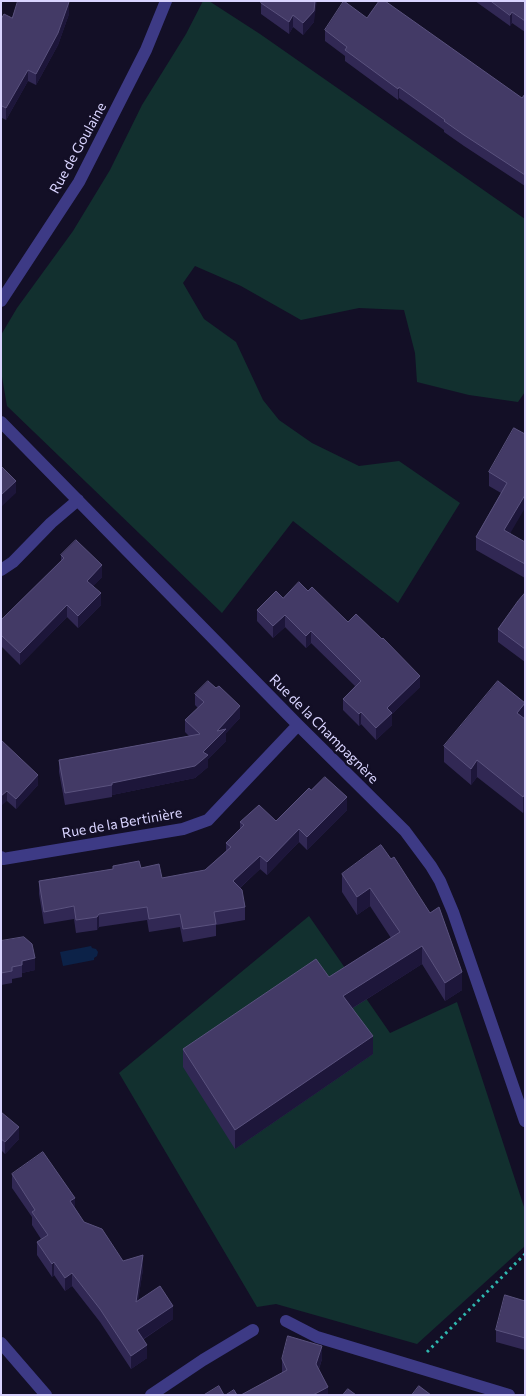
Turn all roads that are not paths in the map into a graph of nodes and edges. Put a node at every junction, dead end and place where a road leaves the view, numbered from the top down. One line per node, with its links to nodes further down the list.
1 (166, 1): 2 (street, Rue de Goulaine)
2 (1, 301)
3 (1, 422): 4 (street, Rue de la Champagnère)
4 (78, 500): 5 (street); 6 (street, Rue de la Champagnère)
5 (1, 570)
6 (298, 725): 7 (street, Rue de la Bertinière); 8 (street, Rue de la Champagnère)
7 (1, 857)
8 (525, 1121)
9 (286, 1321): 14 (street)
10 (253, 1330): 13 (street)
11 (1, 1343): 12 (street)
12 (46, 1395)
13 (151, 1395)
14 (509, 1395)

